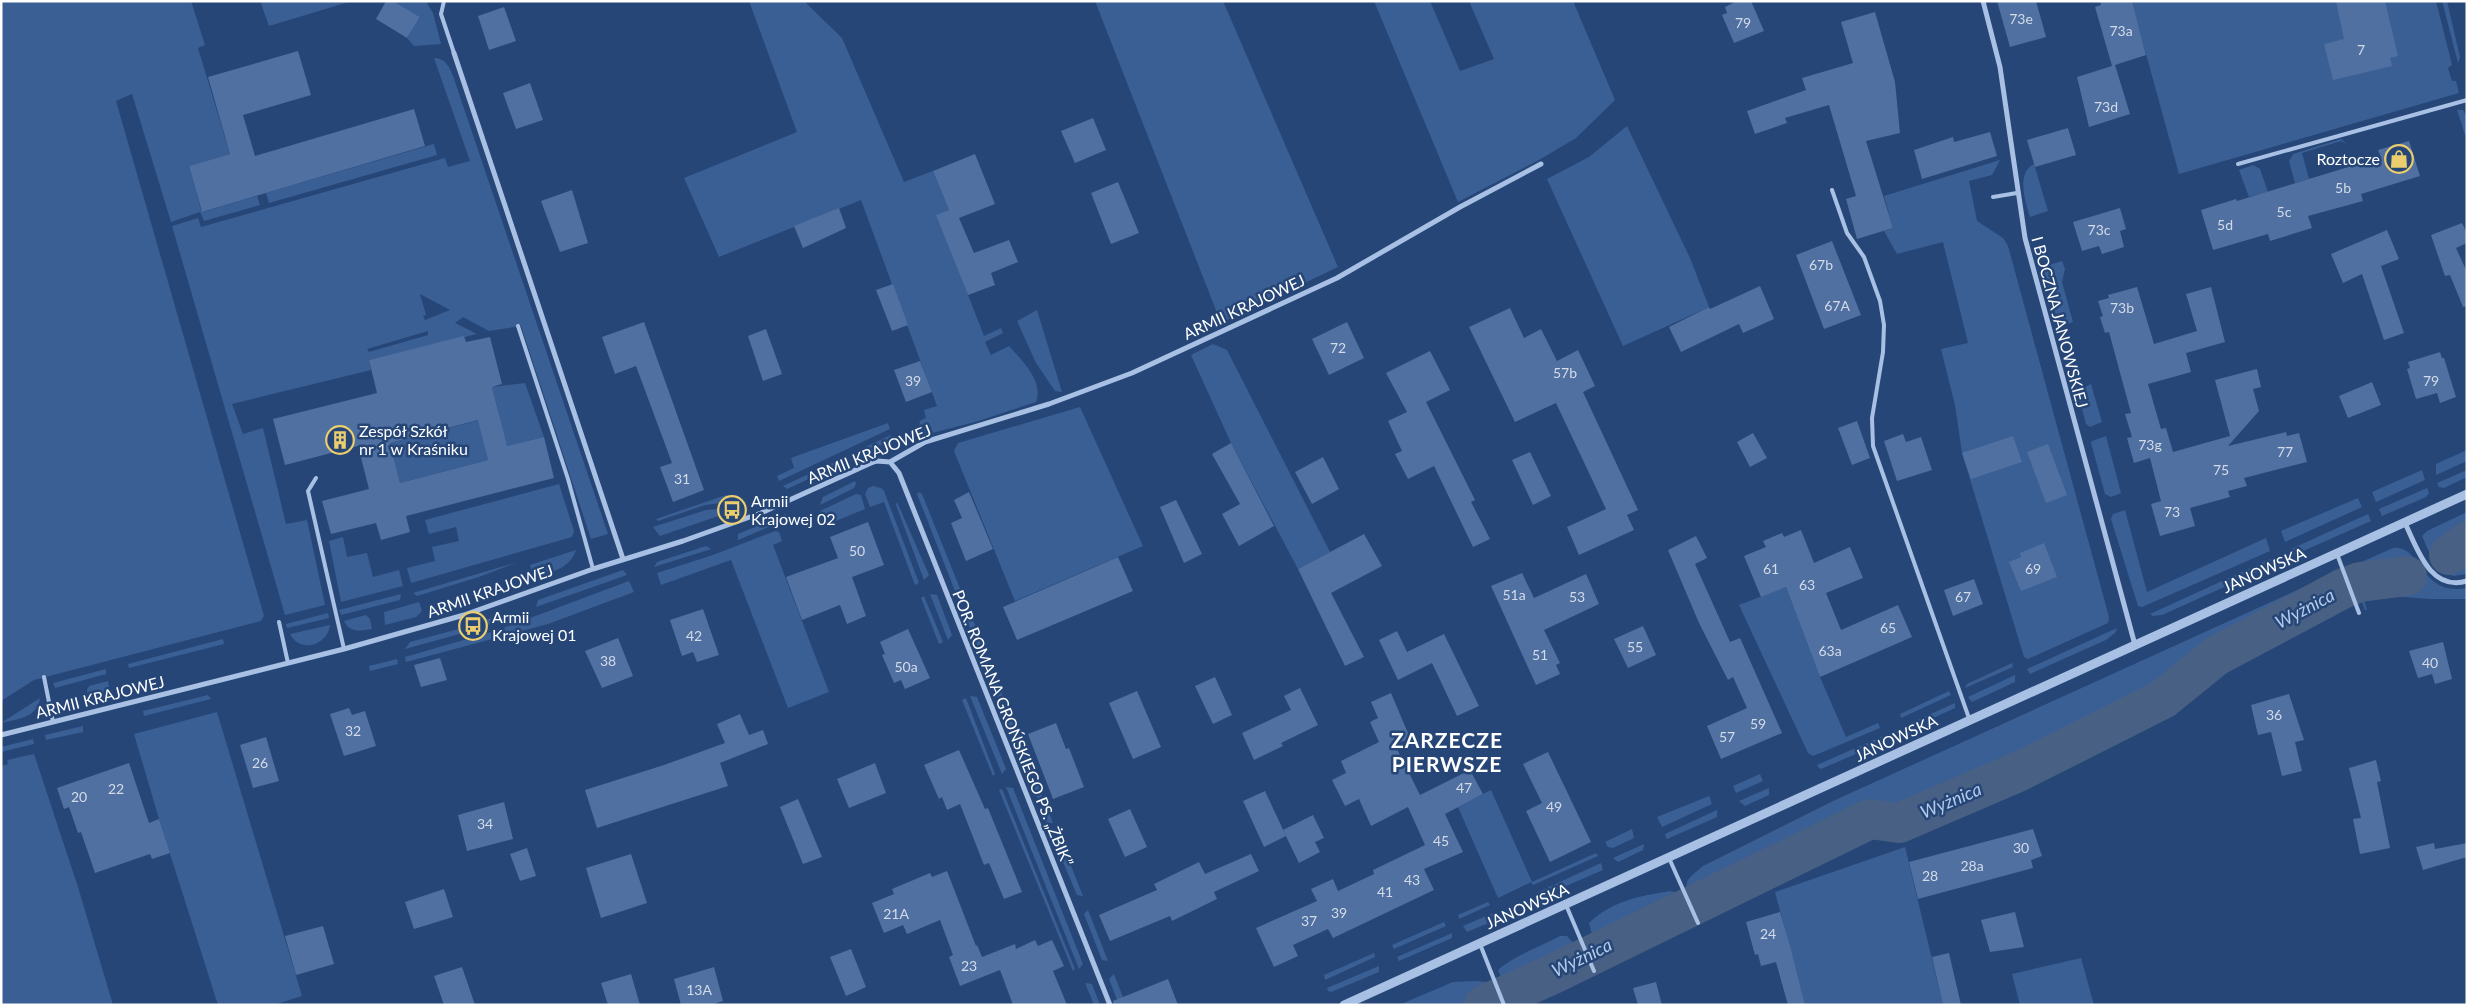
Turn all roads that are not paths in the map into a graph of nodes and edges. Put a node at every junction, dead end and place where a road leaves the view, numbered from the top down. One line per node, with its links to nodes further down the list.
1 (444, 1): 3 (lane)
2 (1982, 1): 8 (street, I BOCZNA JANOWSKIEJ)
3 (454, 53): 16 (street)
4 (2467, 100): 6 (lane)
5 (1541, 164): 11 (street, ARMII KRAJOWEJ)
6 (2238, 164)
7 (1832, 190): 25 (lane)
8 (2017, 193): 9 (lane); 21 (street, I BOCZNA JANOWSKIEJ)
9 (1993, 197)
10 (518, 326): 17 (lane)
11 (890, 462): 16 (street, ARMII KRAJOWEJ); 35 (street, POR. ROMANA GROŃSKIEGO PS. „ŻBIK”)
12 (316, 478): 22 (lane)
13 (2464, 497): 14 (street, JANOWSKA)
14 (2405, 523): 15 (street, JANOWSKA); 18 (street)
15 (2337, 554): 19 (lane); 21 (street, JANOWSKA)
16 (623, 559): 17 (street, ARMII KRAJOWEJ)
17 (593, 569): 22 (street, ARMII KRAJOWEJ)
18 (2467, 581)
19 (2359, 613)
20 (279, 622): 23 (lane)
21 (2135, 645): 25 (street, JANOWSKA)
22 (344, 649): 23 (street, ARMII KRAJOWEJ)
23 (288, 663): 26 (street, ARMII KRAJOWEJ)
24 (44, 677): 26 (lane)
25 (1970, 721): 28 (street, JANOWSKA)
26 (53, 722): 27 (street, ARMII KRAJOWEJ)
27 (1, 735)
28 (1669, 858): 29 (street, JANOWSKA); 30 (lane)
29 (1566, 905): 31 (street, JANOWSKA); 32 (lane)
30 (1698, 923)
31 (1480, 944): 33 (street, JANOWSKA); 34 (lane)
32 (1594, 971)
33 (1350, 1003)
34 (1504, 1004)
35 (1110, 1005)

